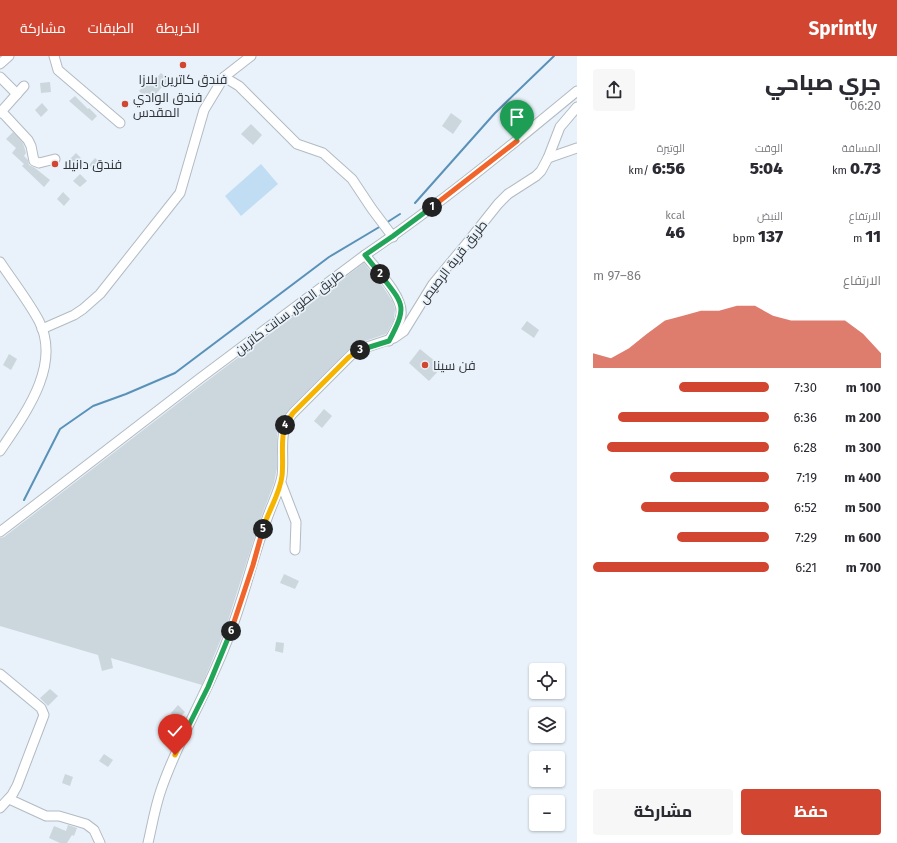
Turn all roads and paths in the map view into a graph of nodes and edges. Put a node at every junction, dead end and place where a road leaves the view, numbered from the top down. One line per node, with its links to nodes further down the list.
1 (9, 56): 4 (street)
2 (54, 56): 12 (street)
3 (251, 56): 6 (street)
4 (0, 64)
5 (0, 77): 9 (street)
6 (224, 77): 16 (street); 19 (street)
7 (24, 86): 9 (street)
8 (577, 91): 16 (street, طريق الطور, سانت كاترين)
9 (17, 94): 11 (street)
10 (577, 107): 14 (street, طريق قرية الرصيص)
11 (1, 112): 15 (street)
12 (120, 123)
13 (577, 148): 14 (street)
14 (548, 158): 20 (street, طريق قرية الرصيص)
15 (56, 159)
16 (393, 236): 17 (street, طريق الطور, سانت كاترين)
17 (365, 255): 20 (street); 24 (street, طريق الطور, سانت كاترين)
18 (0, 262): 19 (street)
19 (42, 329): 21 (street)
20 (389, 341): 23 (street, طريق قرية الرصيص)
21 (3, 439): 22 (street)
22 (0, 451)
23 (281, 483): 25 (street); 30 (street, طريق قرية الرصيص)
24 (0, 532)
25 (295, 550)
26 (0, 674): 27 (street)
27 (8, 799): 28 (street); 29 (street)
28 (0, 808)
29 (100, 843)
30 (148, 843)

